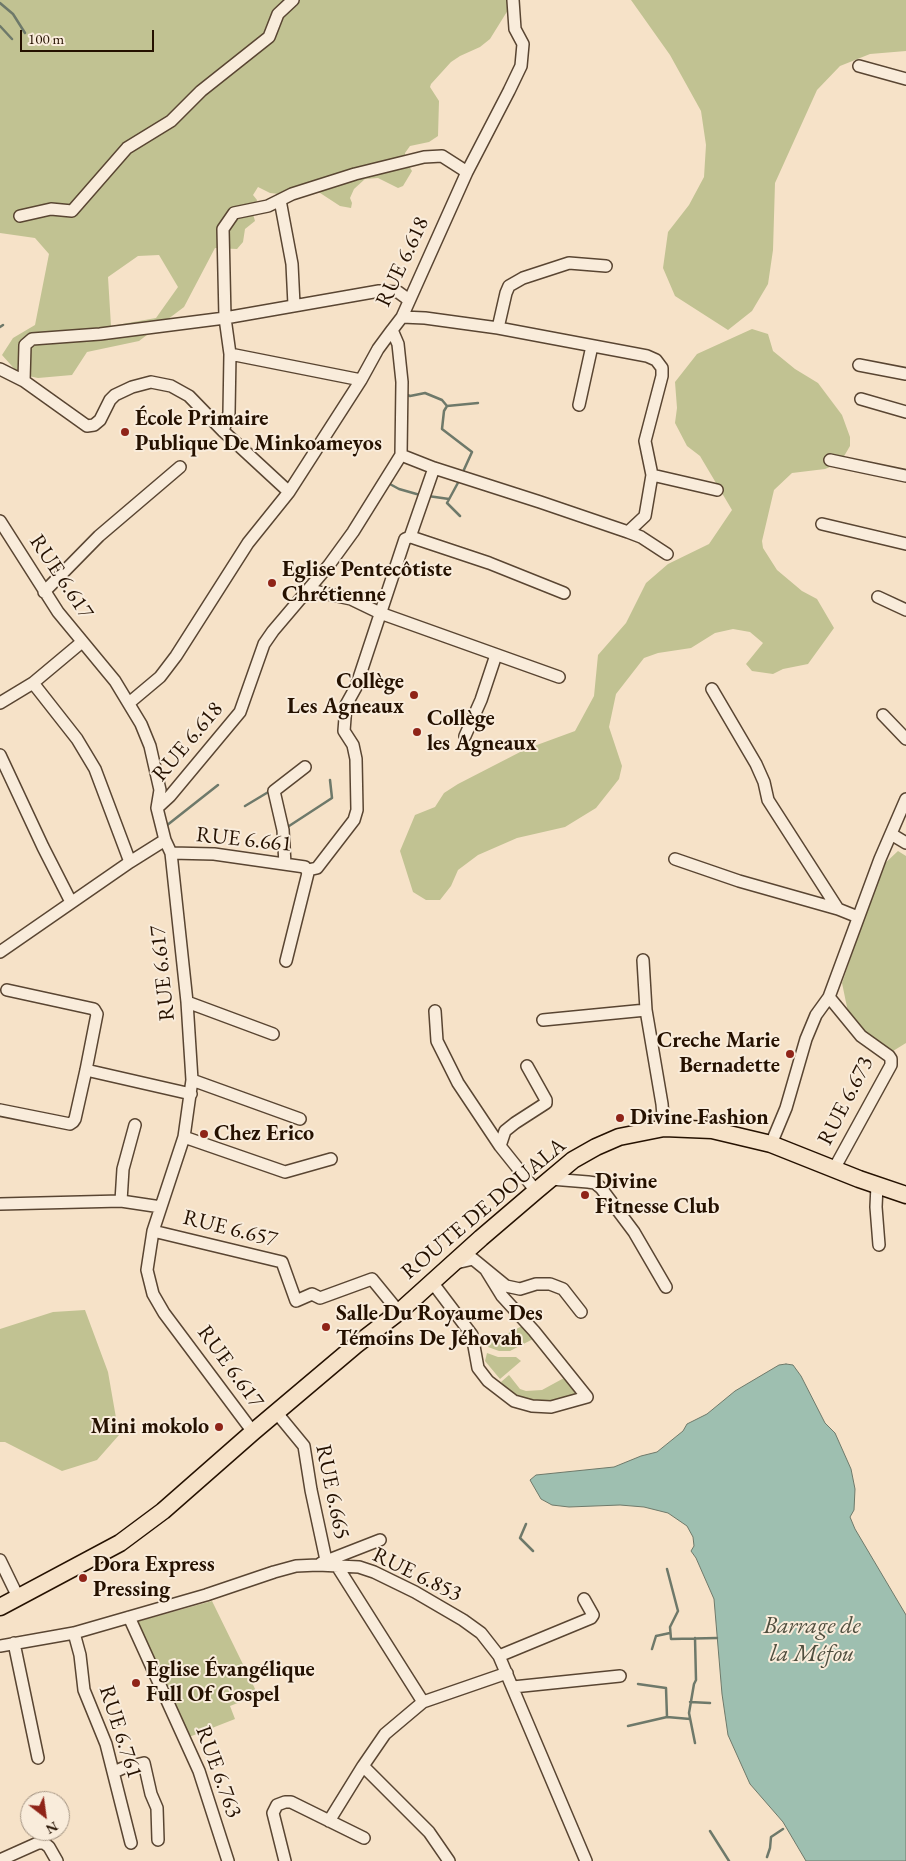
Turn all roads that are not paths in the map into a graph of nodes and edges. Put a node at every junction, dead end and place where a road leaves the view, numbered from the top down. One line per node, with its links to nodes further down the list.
1 (293, 0): 7 (street)
2 (513, 0): 5 (street, RUE 6.618)
3 (859, 66): 4 (street)
4 (906, 79)
5 (467, 172): 6 (street); 9 (street, RUE 6.618)
6 (280, 200): 10 (street); 12 (street)
7 (20, 216)
8 (606, 266): 13 (street)
9 (410, 300): 10 (street); 11 (street, RUE 6.618)
10 (294, 305): 12 (street)
11 (402, 317): 13 (street); 14 (street, RUE 6.618)
12 (225, 318): 16 (street); 21 (street)
13 (498, 328): 15 (street)
14 (392, 330): 20 (street); 26 (street, RUE 6.618)
15 (592, 346): 23 (street); 30 (street)
16 (230, 354): 20 (street); 25 (street)
17 (859, 364): 19 (street)
18 (0, 369): 21 (street)
19 (906, 374)
20 (361, 380): 33 (street)
21 (24, 381): 25 (street)
22 (861, 399): 24 (street)
23 (579, 406)
24 (906, 412)
25 (223, 431): 33 (street)
26 (400, 456): 29 (street); 40 (street, RUE 6.618)
27 (830, 460): 31 (street)
28 (180, 467): 41 (street)
29 (434, 468): 36 (street); 37 (street)
30 (652, 475): 32 (street); 36 (street)
31 (906, 476)
32 (717, 490)
33 (289, 492): 52 (street)
34 (0, 522): 41 (street, RUE 6.617)
35 (822, 524): 38 (street)
36 (628, 532): 39 (street)
37 (410, 537): 42 (street); 45 (street)
38 (906, 544)
39 (666, 554)
40 (309, 590): 45 (street); 59 (street, RUE 6.618)
41 (44, 592): 46 (street, RUE 6.617)
42 (564, 593)
43 (878, 597): 44 (street)
44 (906, 610)
45 (380, 613): 47 (street); 67 (street)
46 (82, 642): 49 (street); 52 (street, RUE 6.617)
47 (496, 655): 48 (street); 54 (street)
48 (559, 677)
49 (33, 683): 51 (street); 65 (street)
50 (712, 690): 69 (street)
51 (0, 703)
52 (129, 703): 59 (street, RUE 6.617)
53 (884, 715): 55 (street)
54 (465, 736)
55 (906, 739)
56 (0, 755): 68 (street)
57 (304, 767): 66 (street)
58 (906, 799): 60 (street)
59 (157, 808): 61 (street, RUE 6.617)
60 (892, 834): 62 (street); 70 (street)
61 (165, 840): 63 (street, RUE 6.617); 65 (street)
62 (906, 843)
63 (170, 854): 66 (street, RUE 6.661); 76 (street, RUE 6.617)
64 (676, 859): 69 (street)
65 (130, 862): 68 (street)
66 (285, 864): 67 (street, RUE 6.661)
67 (308, 870): 73 (street, RUE 6.661)
68 (72, 902): 71 (street)
69 (838, 909): 70 (street)
70 (858, 917): 75 (street)
71 (0, 952)
72 (643, 960): 77 (street)
73 (286, 961)
74 (7, 990): 82 (street)
75 (829, 996): 90 (street); 93 (street, RUE 6.673)
76 (188, 1002): 80 (street); 83 (street, RUE 6.617)
77 (646, 1010): 79 (street); 88 (street)
78 (435, 1011): 91 (street)
79 (543, 1020)
80 (272, 1034)
81 (527, 1066): 91 (street)
82 (86, 1070): 84 (street); 85 (street)
83 (192, 1080): 84 (street, RUE 6.617); 86 (street)
84 (191, 1094): 89 (street, RUE 6.617)
85 (0, 1110)
86 (300, 1119)
87 (136, 1125): 98 (street)
88 (664, 1128): 90 (highway, ROUTE DE DOUALA); 94 (highway, ROUTE DE DOUALA)
89 (184, 1137): 92 (street); 100 (street, RUE 6.617)
90 (771, 1144): 93 (highway, ROUTE DE DOUALA)
91 (500, 1146): 96 (street)
92 (331, 1159)
93 (834, 1169): 95 (highway, ROUTE DE DOUALA)
94 (551, 1178): 96 (highway, ROUTE DE DOUALA); 106 (street)
95 (877, 1185): 97 (highway, ROUTE DE DOUALA); 102 (street)
96 (536, 1192): 103 (highway, ROUTE DE DOUALA)
97 (906, 1195)
98 (121, 1201): 99 (street); 100 (street)
99 (0, 1204)
100 (161, 1207): 101 (street, RUE 6.617)
101 (153, 1231): 107 (street, RUE 6.657); 110 (street, RUE 6.617)
102 (879, 1245)
103 (454, 1264): 104 (street); 105 (highway, ROUTE DE DOUALA)
104 (486, 1270): 105 (street); 108 (street)
105 (432, 1282): 107 (highway, ROUTE DE DOUALA)
106 (666, 1287)
107 (399, 1312): 109 (highway, ROUTE DE DOUALA)
108 (581, 1312)
109 (276, 1412): 110 (highway, ROUTE DE DOUALA); 113 (street, RUE 6.665)
110 (252, 1432): 114 (highway, ROUTE DE DOUALA)
111 (380, 1540): 113 (street)
112 (0, 1560): 114 (street)
113 (327, 1564): 117 (street, RUE 6.853); 121 (street, RUE 6.853); 125 (street)
114 (18, 1597): 116 (highway, ROUTE DE DOUALA)
115 (584, 1598): 121 (street)
116 (0, 1607)
117 (129, 1616): 118 (street, RUE 6.853); 135 (street, RUE 6.763)
118 (74, 1633): 119 (street, RUE 6.853); 128 (street, RUE 6.761)
119 (14, 1643): 120 (street, RUE 6.853); 126 (street)
120 (0, 1646)
121 (499, 1656): 122 (street, RUE 6.853)
122 (507, 1673): 124 (street, RUE 6.853); 125 (street)
123 (620, 1676): 124 (street)
124 (513, 1687): 138 (street, RUE 6.853)
125 (424, 1702): 127 (street)
126 (38, 1758)
127 (363, 1766): 129 (street); 137 (street)
128 (114, 1772): 131 (street); 132 (street, RUE 6.761)
129 (329, 1821): 130 (street); 136 (street)
130 (364, 1838)
131 (158, 1840)
132 (131, 1843)
133 (0, 1860): 134 (street)
134 (57, 1861)
135 (228, 1861)
136 (285, 1861)
137 (449, 1861)
138 (586, 1861)

